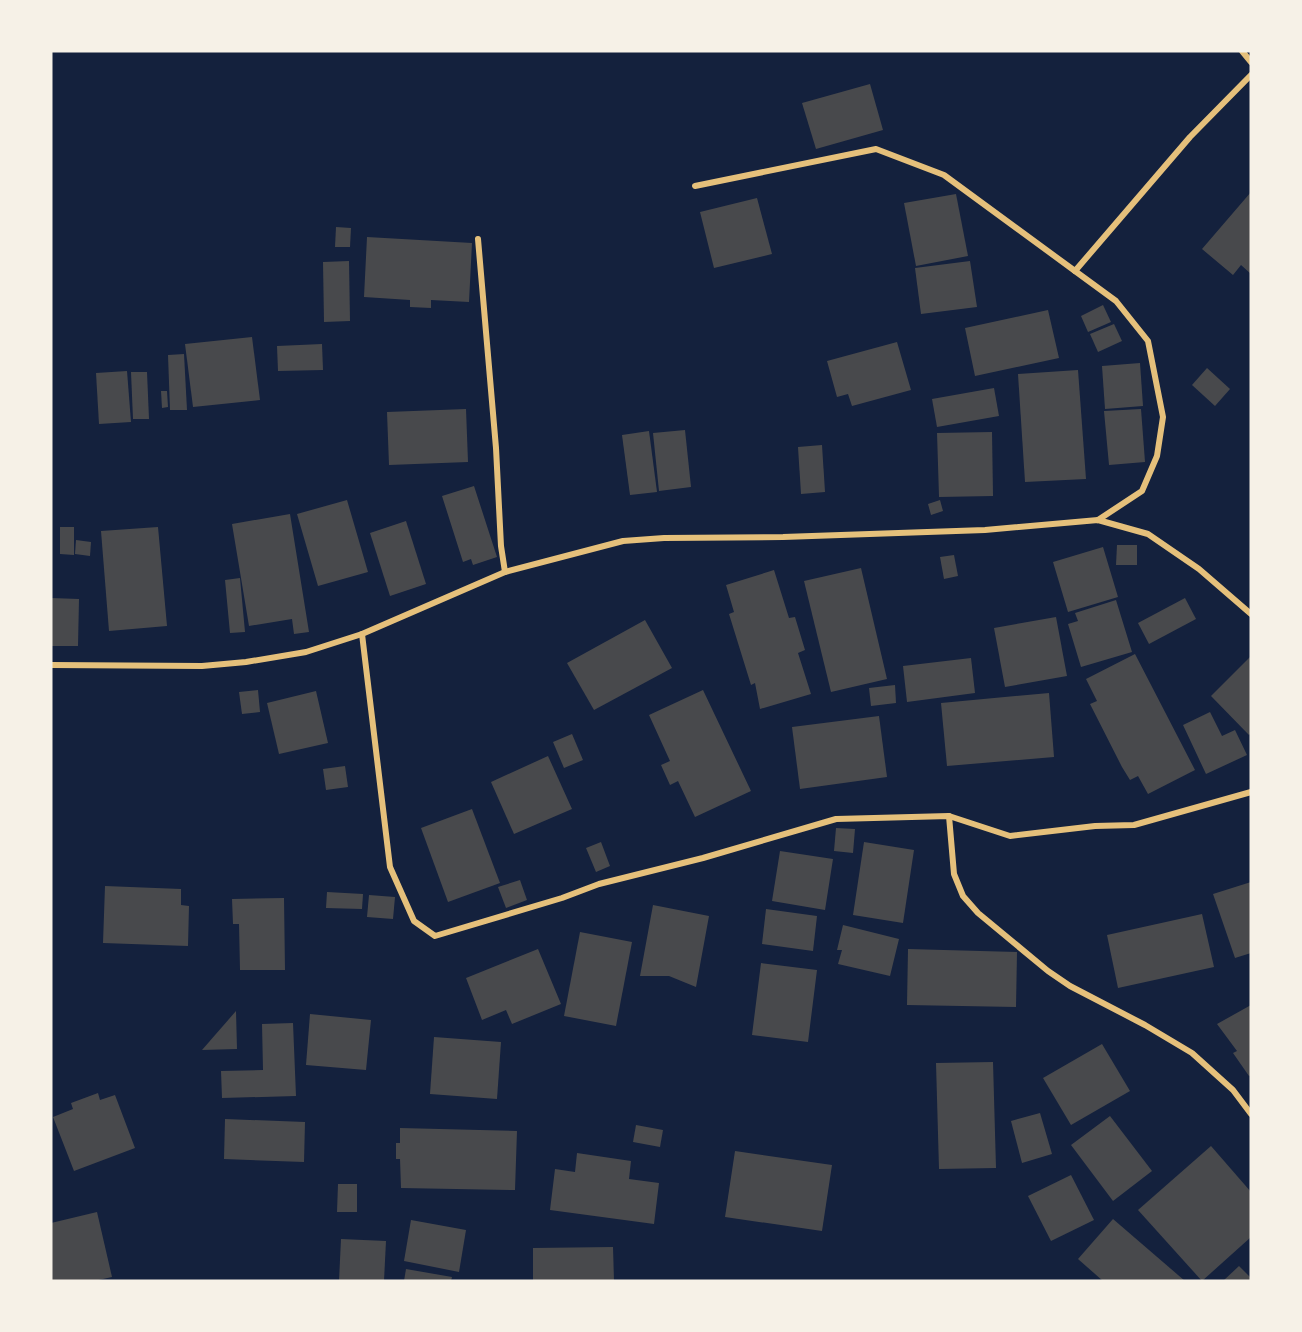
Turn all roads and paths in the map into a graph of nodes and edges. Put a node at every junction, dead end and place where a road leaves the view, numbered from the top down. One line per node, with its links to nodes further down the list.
1 (1242, 51): 2 (street)
2 (1251, 62)
3 (1251, 75): 6 (street)
4 (695, 186): 6 (street)
5 (478, 239): 8 (street)
6 (1075, 270): 7 (street)
7 (1098, 520): 8 (street); 9 (street)
8 (505, 572): 10 (street)
9 (1251, 615)
10 (362, 634): 11 (street); 13 (street)
11 (51, 665)
12 (1251, 792): 13 (street)
13 (949, 816): 14 (street)
14 (1251, 1114)

